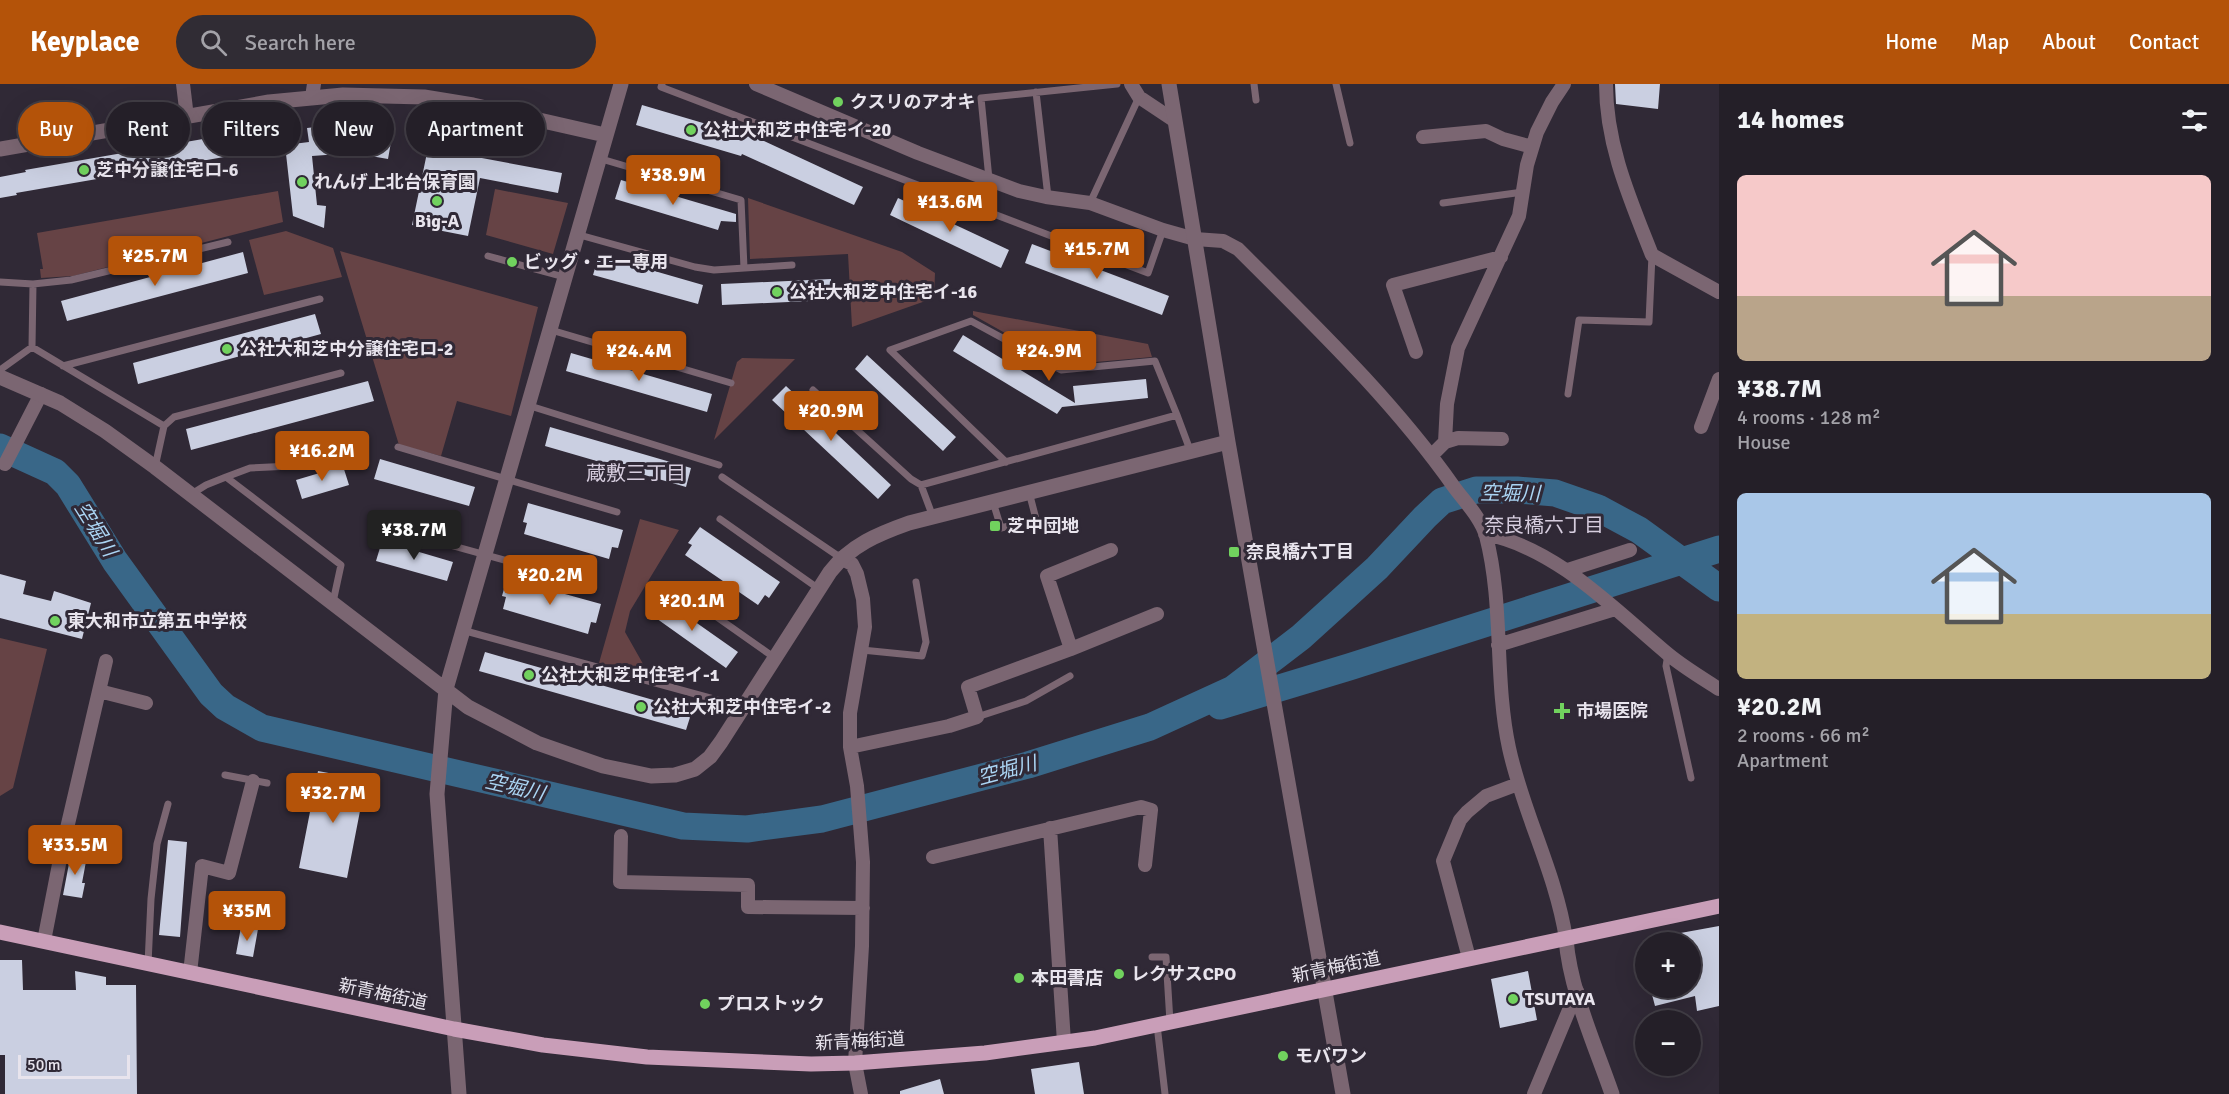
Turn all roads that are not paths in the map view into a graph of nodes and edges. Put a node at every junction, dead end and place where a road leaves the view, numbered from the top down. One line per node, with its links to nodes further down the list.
1 (183, 84): 16 (street)
2 (621, 84): 20 (street)
3 (662, 84): 31 (lane)
4 (756, 84): 26 (street)
5 (1117, 84): 13 (lane)
6 (1131, 84): 14 (street)
7 (1169, 84): 18 (street)
8 (1254, 84): 15 (lane)
9 (1335, 84): 22 (lane)
10 (1564, 84): 23 (street)
11 (1606, 84): 35 (street)
12 (313, 91): 17 (street); 20 (street)
13 (1036, 92): 26 (lane); 28 (lane)
14 (1138, 97): 18 (street); 29 (lane)
15 (1256, 100)
16 (185, 102)
17 (190, 116)
18 (1175, 121): 33 (street)
19 (106, 131): 24 (street)
20 (605, 135): 25 (street)
21 (1424, 137): 23 (street)
22 (1350, 144)
23 (1532, 147): 27 (street)
24 (0, 149)
25 (598, 158): 32 (street); 39 (lane)
26 (988, 179): 28 (street)
27 (1524, 192): 30 (lane); 37 (street)
28 (1048, 198): 29 (street)
29 (1090, 203): 31 (street)
30 (1443, 203)
31 (1163, 230): 33 (street)
32 (576, 234): 39 (lane); 40 (street)
33 (1195, 239): 63 (street); 67 (street)
34 (228, 242): 42 (lane)
35 (1652, 255): 43 (street); 56 (lane)
36 (488, 256): 40 (lane)
37 (1501, 257): 47 (street); 61 (street)
38 (792, 265): 39 (lane)
39 (744, 268)
40 (564, 277): 45 (street)
41 (0, 282): 42 (lane)
42 (33, 284): 46 (lane)
43 (1719, 292)
44 (320, 299): 48 (lane)
45 (548, 330): 53 (lane); 57 (street)
46 (32, 347): 48 (lane); 49 (lane)
47 (1416, 351)
48 (63, 366): 59 (lane)
49 (0, 370)
50 (341, 373): 59 (lane)
51 (0, 377): 55 (street)
52 (1719, 379): 60 (street)
53 (731, 383)
54 (813, 390): 75 (lane)
55 (41, 394): 69 (street); 71 (street)
56 (1568, 394)
57 (527, 405): 70 (lane); 74 (street)
58 (1177, 416): 65 (lane); 68 (lane); 68 (lane)
59 (164, 426): 71 (lane)
60 (1701, 427)
61 (1444, 438): 62 (street); 67 (street)
62 (1502, 439)
63 (1228, 442): 65 (street); 129 (street)
64 (398, 447): 74 (lane)
65 (1190, 450): 76 (street)
66 (338, 455): 72 (lane)
67 (1431, 456): 83 (street)
68 (1006, 462): 75 (lane)
69 (5, 464)
70 (719, 465)
71 (155, 467): 77 (street)
72 (226, 477): 77 (lane); 93 (lane)
73 (722, 477): 87 (lane)
74 (505, 480): 79 (lane); 86 (street)
75 (921, 485): 80 (lane)
76 (1029, 492): 78 (street); 78 (lane)
77 (190, 495): 93 (street)
78 (993, 502): 80 (street)
79 (617, 512)
80 (933, 517): 87 (street)
81 (720, 519): 92 (lane)
82 (410, 534): 86 (lane)
83 (1485, 534): 88 (street); 97 (street)
84 (1111, 550): 98 (street)
85 (1630, 550): 88 (street)
86 (484, 554): 90 (lane); 96 (street)
87 (841, 558): 92 (street); 99 (street)
88 (1571, 573): 94 (street)
89 (916, 582): 99 (lane)
90 (591, 584)
91 (677, 589): 101 (lane)
92 (819, 589): 101 (street)
93 (333, 602): 104 (street)
94 (1613, 607): 97 (street); 100 (street)
95 (1156, 615): 98 (street)
96 (462, 630): 104 (street); 108 (lane)
97 (1498, 644): 114 (street)
98 (1071, 649): 109 (street)
99 (862, 650): 110 (street)
100 (1668, 654): 105 (street); 112 (lane)
101 (775, 658): 108 (street)
102 (106, 661): 106 (street)
103 (1070, 676): 109 (lane)
104 (446, 688): 108 (street); 132 (street)
105 (1719, 689)
106 (99, 691): 107 (street); 124 (street)
107 (146, 703)
108 (744, 708)
109 (977, 717): 110 (street)
110 (850, 747): 121 (street)
111 (225, 775): 113 (lane)
112 (1691, 778)
113 (260, 782): 128 (street)
114 (1518, 784): 123 (street); 126 (street)
115 (168, 804): 127 (lane)
116 (1050, 828): 118 (street); 119 (street); 133 (street)
117 (621, 836): 121 (street)
118 (933, 857)
119 (1145, 865)
120 (1719, 906): 123 (main road, 新青梅街道)
121 (863, 908): 134 (street)
122 (0, 932): 124 (main road, 新青梅街道)
123 (1566, 939): 126 (main road, 新青梅街道); 130 (street)
124 (44, 941): 127 (main road, 新青梅街道)
125 (1152, 957): 131 (lane)
126 (1469, 958): 129 (main road, 新青梅街道)
127 (148, 963): 128 (main road, 新青梅街道)
128 (190, 973): 132 (main road, 新青梅街道)
129 (1326, 990): 131 (main road, 新青梅街道); 138 (street)
130 (1577, 991): 139 (street); 140 (street)
131 (1163, 1023): 133 (main road, 新青梅街道); 137 (lane)
132 (454, 1029): 134 (main road, 新青梅街道); 135 (street)
133 (1064, 1042): 134 (main road, 新青梅街道)
134 (855, 1063): 136 (street)
135 (459, 1094)
136 (861, 1094)
137 (1165, 1094)
138 (1343, 1094)
139 (1534, 1094)
140 (1612, 1094)

